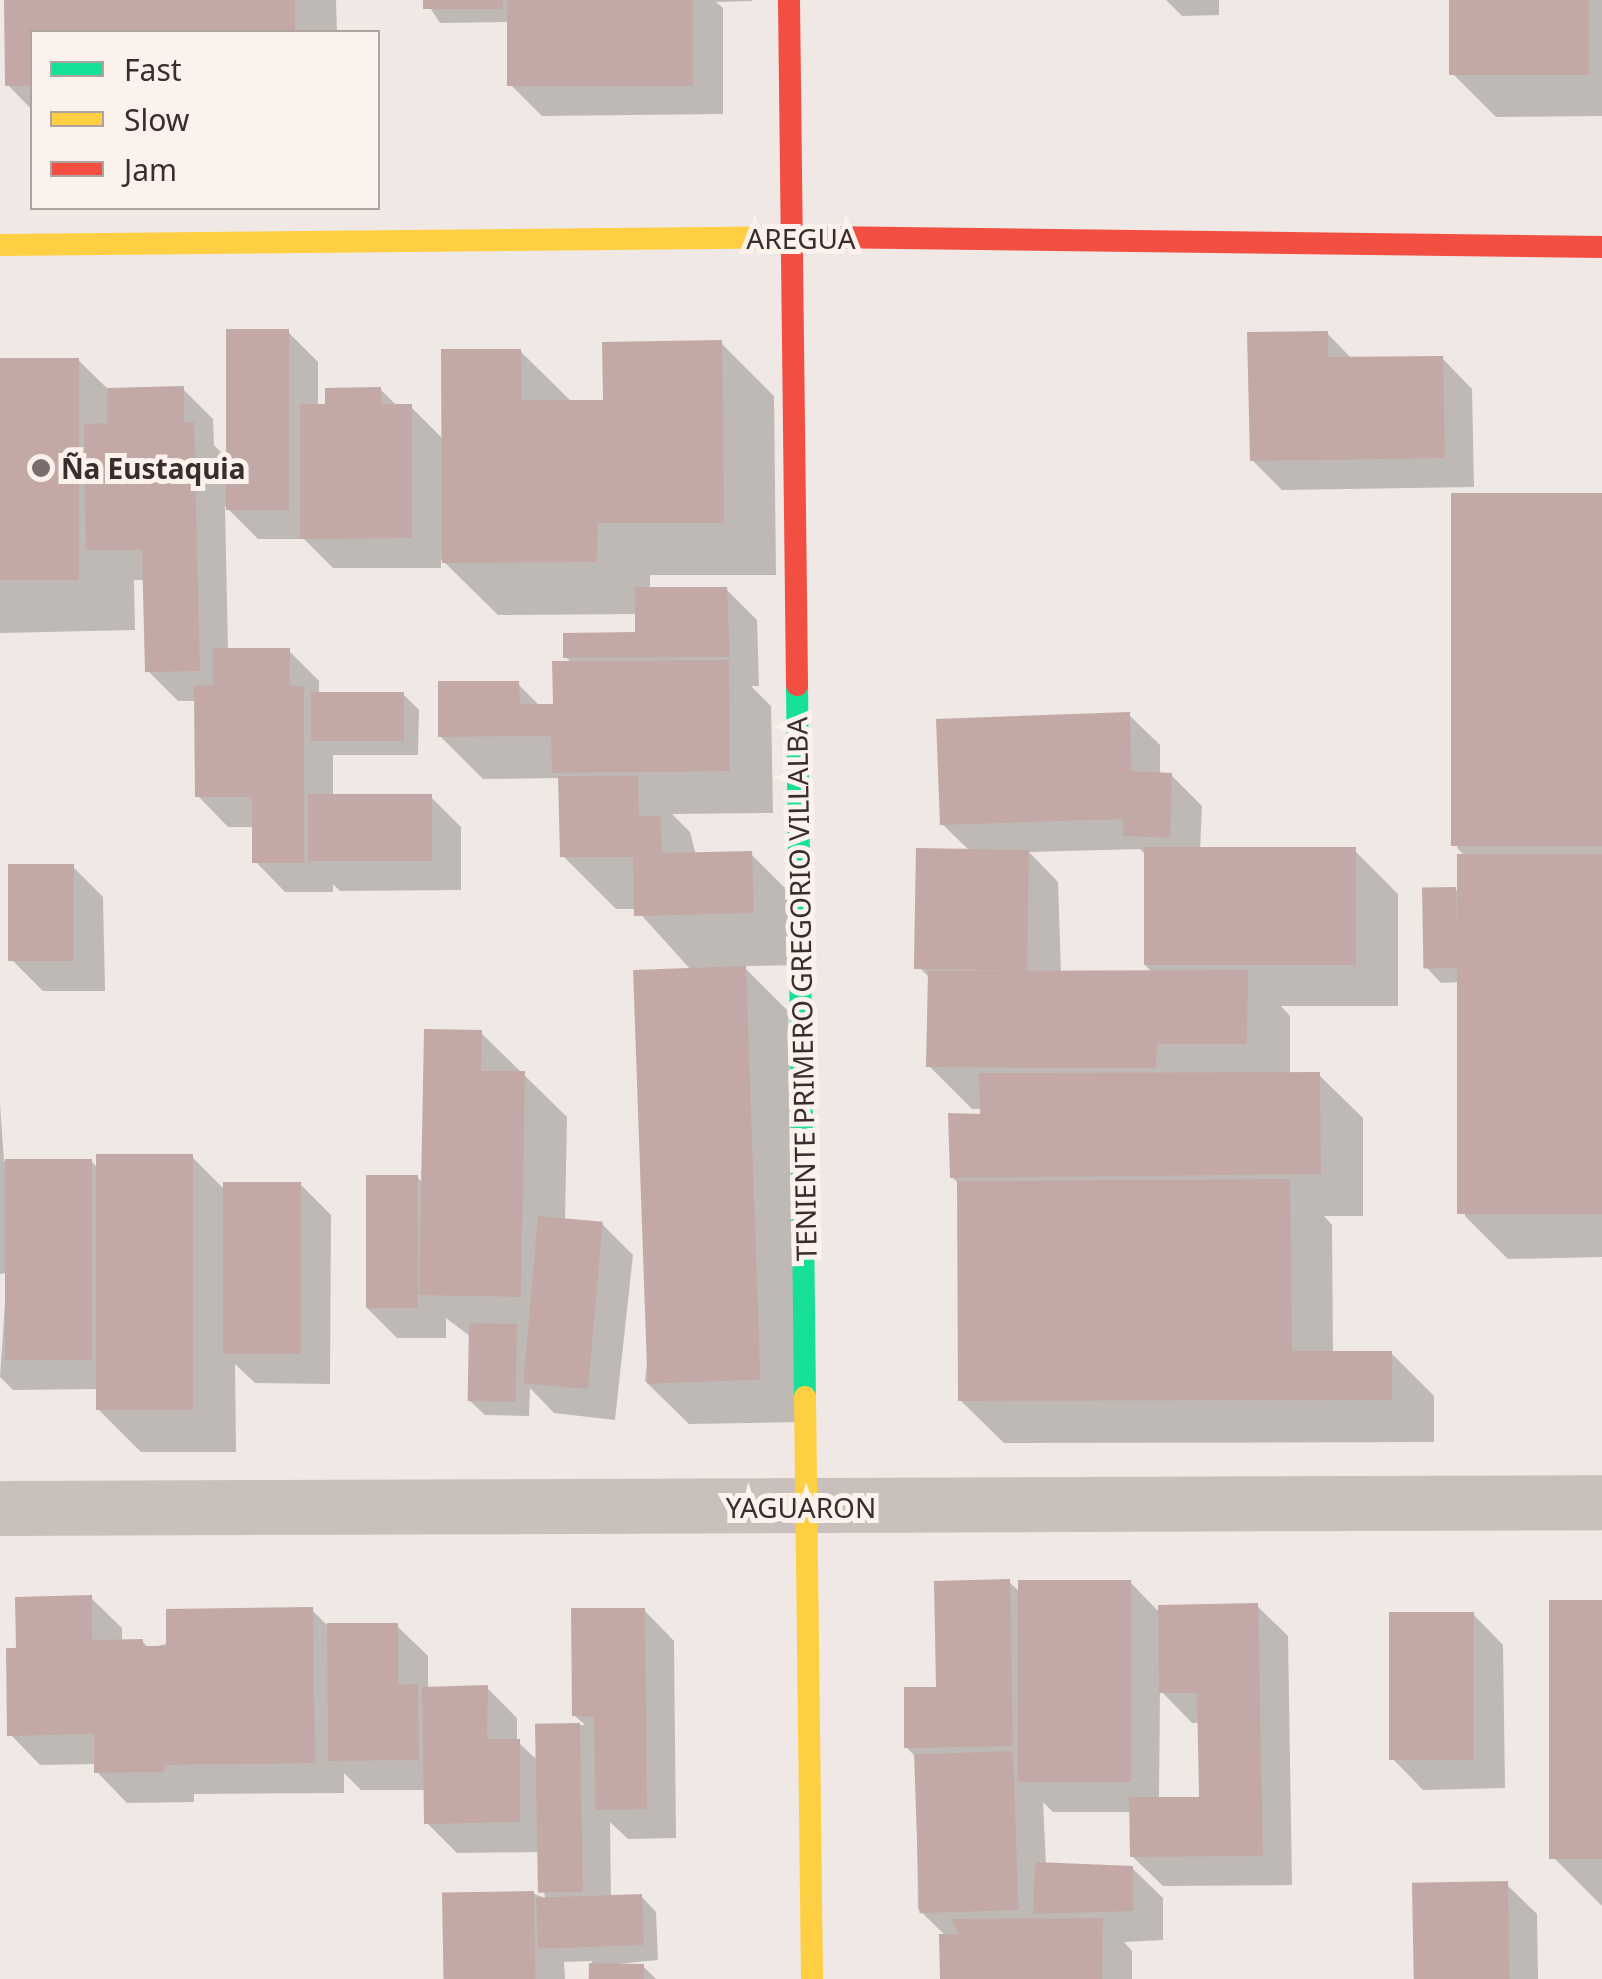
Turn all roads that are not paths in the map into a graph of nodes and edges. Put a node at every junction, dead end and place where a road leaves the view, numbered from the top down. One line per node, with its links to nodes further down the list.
1 (789, 0): 2 (street, TENIENTE PRIMERO GREGORIO VILLALBA)
2 (792, 237): 3 (street, AREGUA); 4 (street, AREGUA); 6 (street, TENIENTE PRIMERO GREGORIO VILLALBA)
3 (0, 245)
4 (1602, 247)
5 (1602, 1502): 6 (street, YAGUARON)
6 (808, 1507): 7 (street, YAGUARON); 8 (street, TENIENTE PRIMERO GREGORIO VILLALBA)
7 (0, 1508)
8 (812, 1979)

